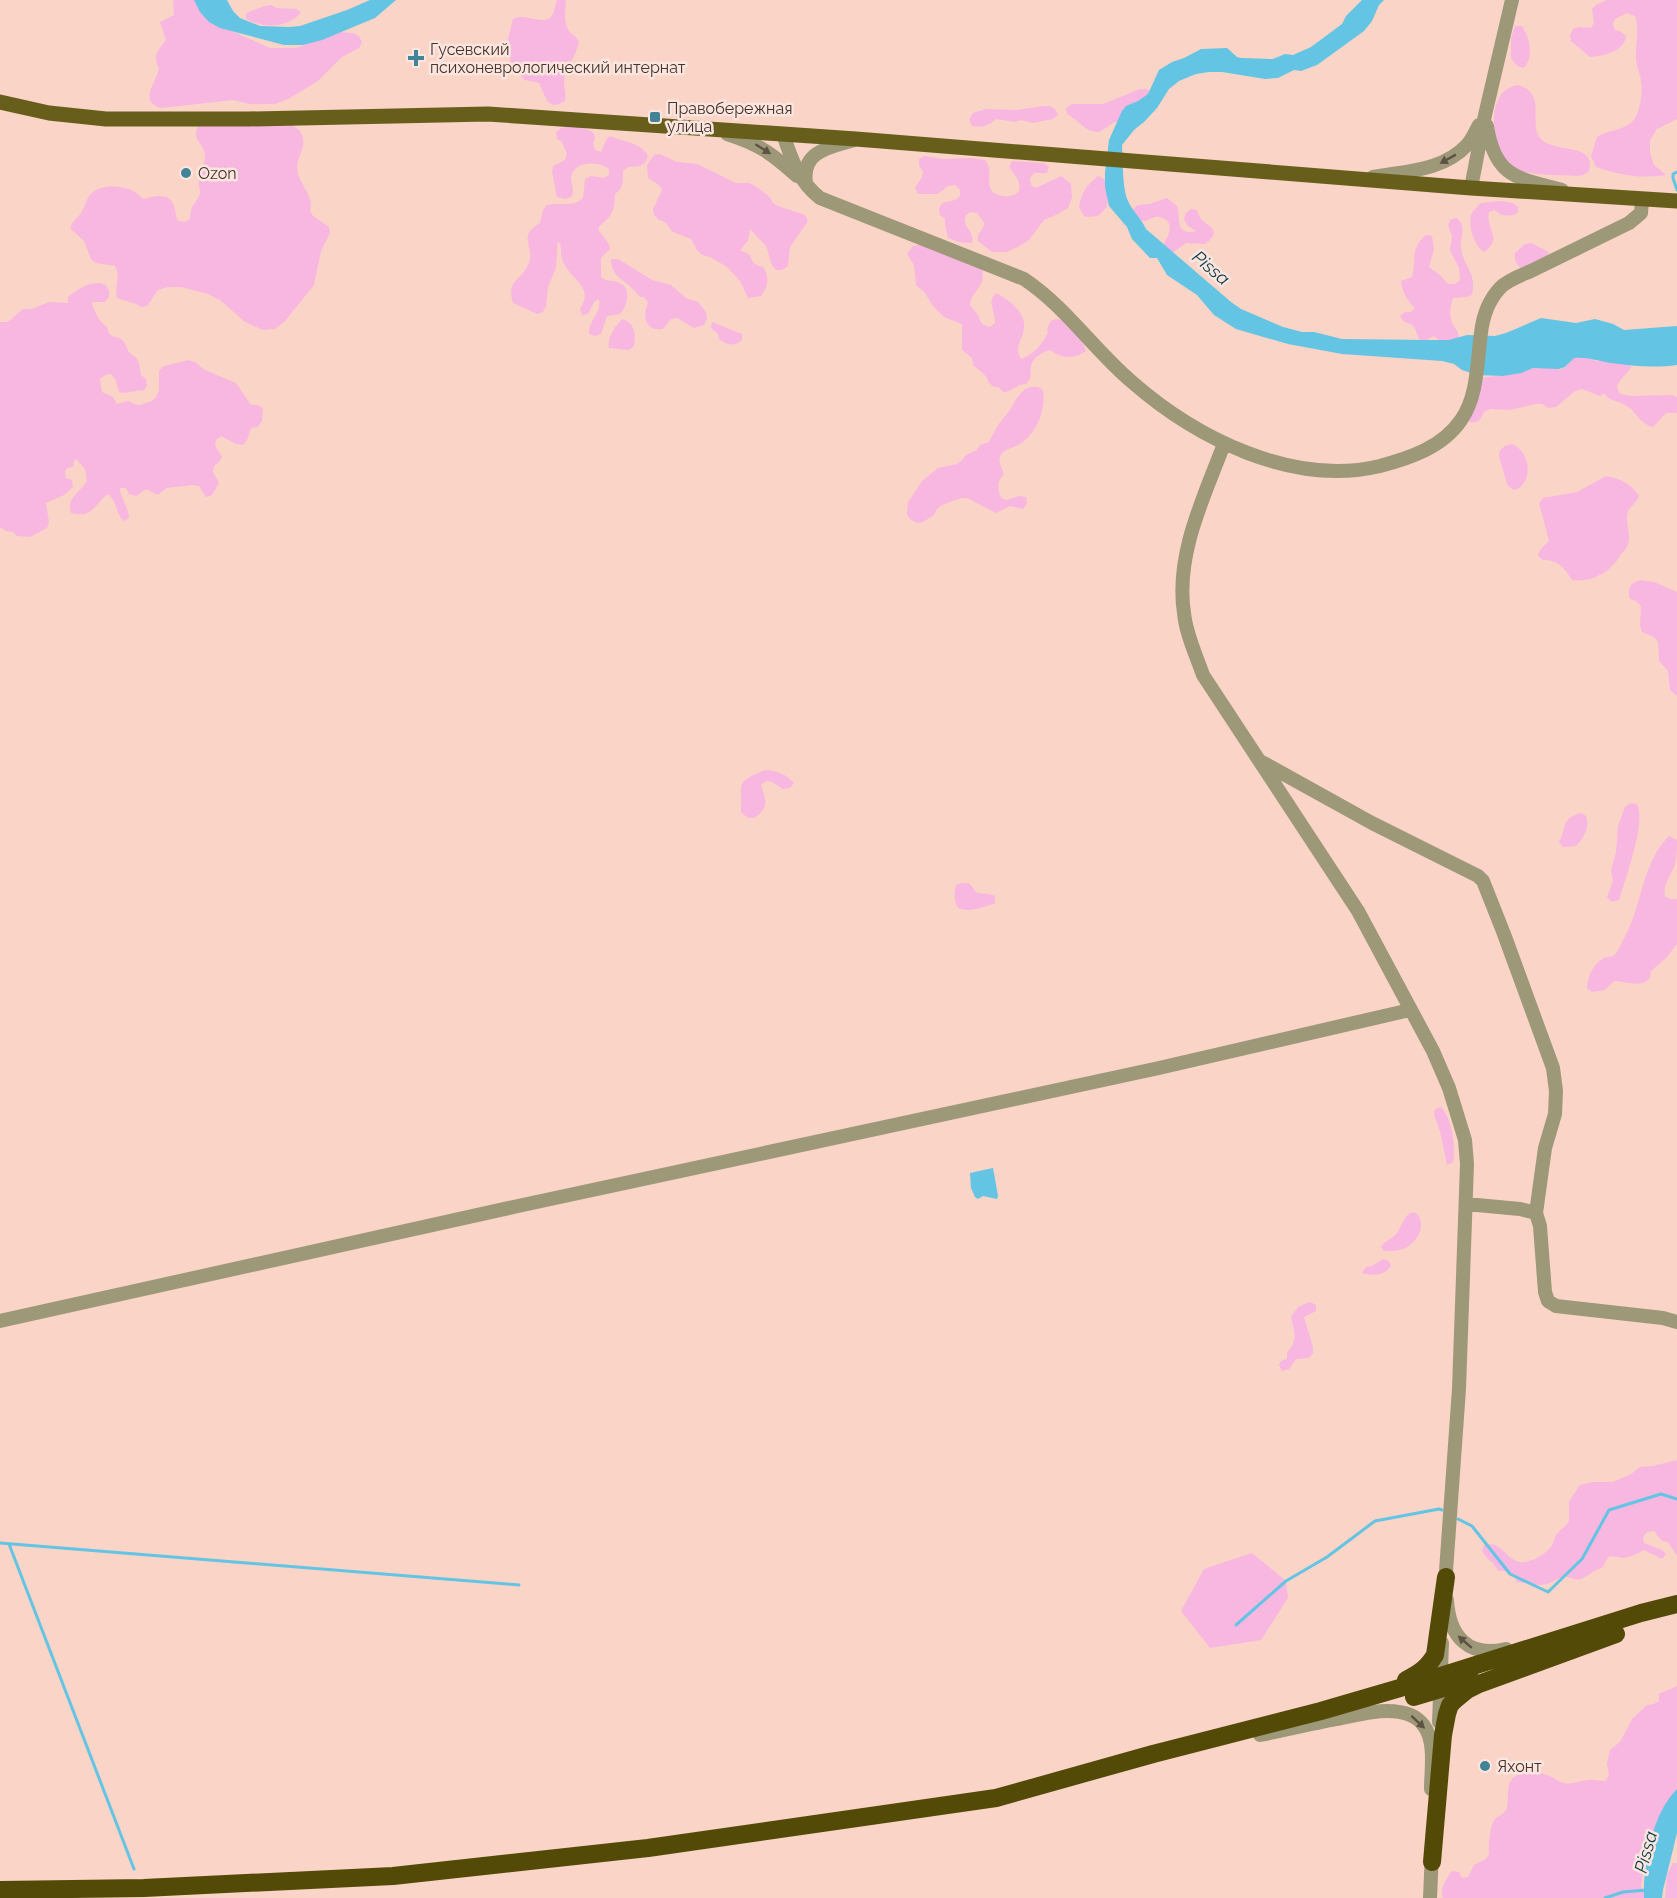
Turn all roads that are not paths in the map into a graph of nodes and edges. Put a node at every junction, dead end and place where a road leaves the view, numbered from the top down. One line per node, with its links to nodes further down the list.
1 (1512, 0): 3 (street)
2 (0, 102): 4 (main road)
3 (1485, 115): 7 (street, one-way to 7); 9 (street); 10 (street)
4 (710, 129): 5 (main road); 8 (street, one-way to 8)
5 (783, 134): 6 (main road); 8 (street)
6 (856, 139): 7 (main road); 8 (street)
7 (1358, 179): 9 (main road)
8 (806, 185): 13 (street)
9 (1471, 188): 10 (main road)
10 (1588, 196): 11 (main road)
11 (1642, 200): 12 (main road); 13 (street)
12 (1677, 201)
13 (1224, 444): 14 (street)
14 (1261, 761): 15 (street); 17 (street)
15 (1410, 1010): 16 (street); 18 (street)
16 (1466, 1204): 17 (street); 20 (street)
17 (1536, 1213): 19 (street)
18 (0, 1321)
19 (1677, 1322)
20 (1446, 1577): 23 (street, one-way to 20); 24 (street); 25 (highway)
21 (1677, 1604): 23 (highway)
22 (1677, 1611): 23 (highway)
23 (1644, 1618): 24 (highway); 26 (highway)
24 (1441, 1683): 25 (highway); 26 (street)
25 (1239, 1736): 26 (street, one-way to 26); 27 (highway)
26 (1432, 1862): 28 (street)
27 (0, 1890)
28 (1430, 1898)

